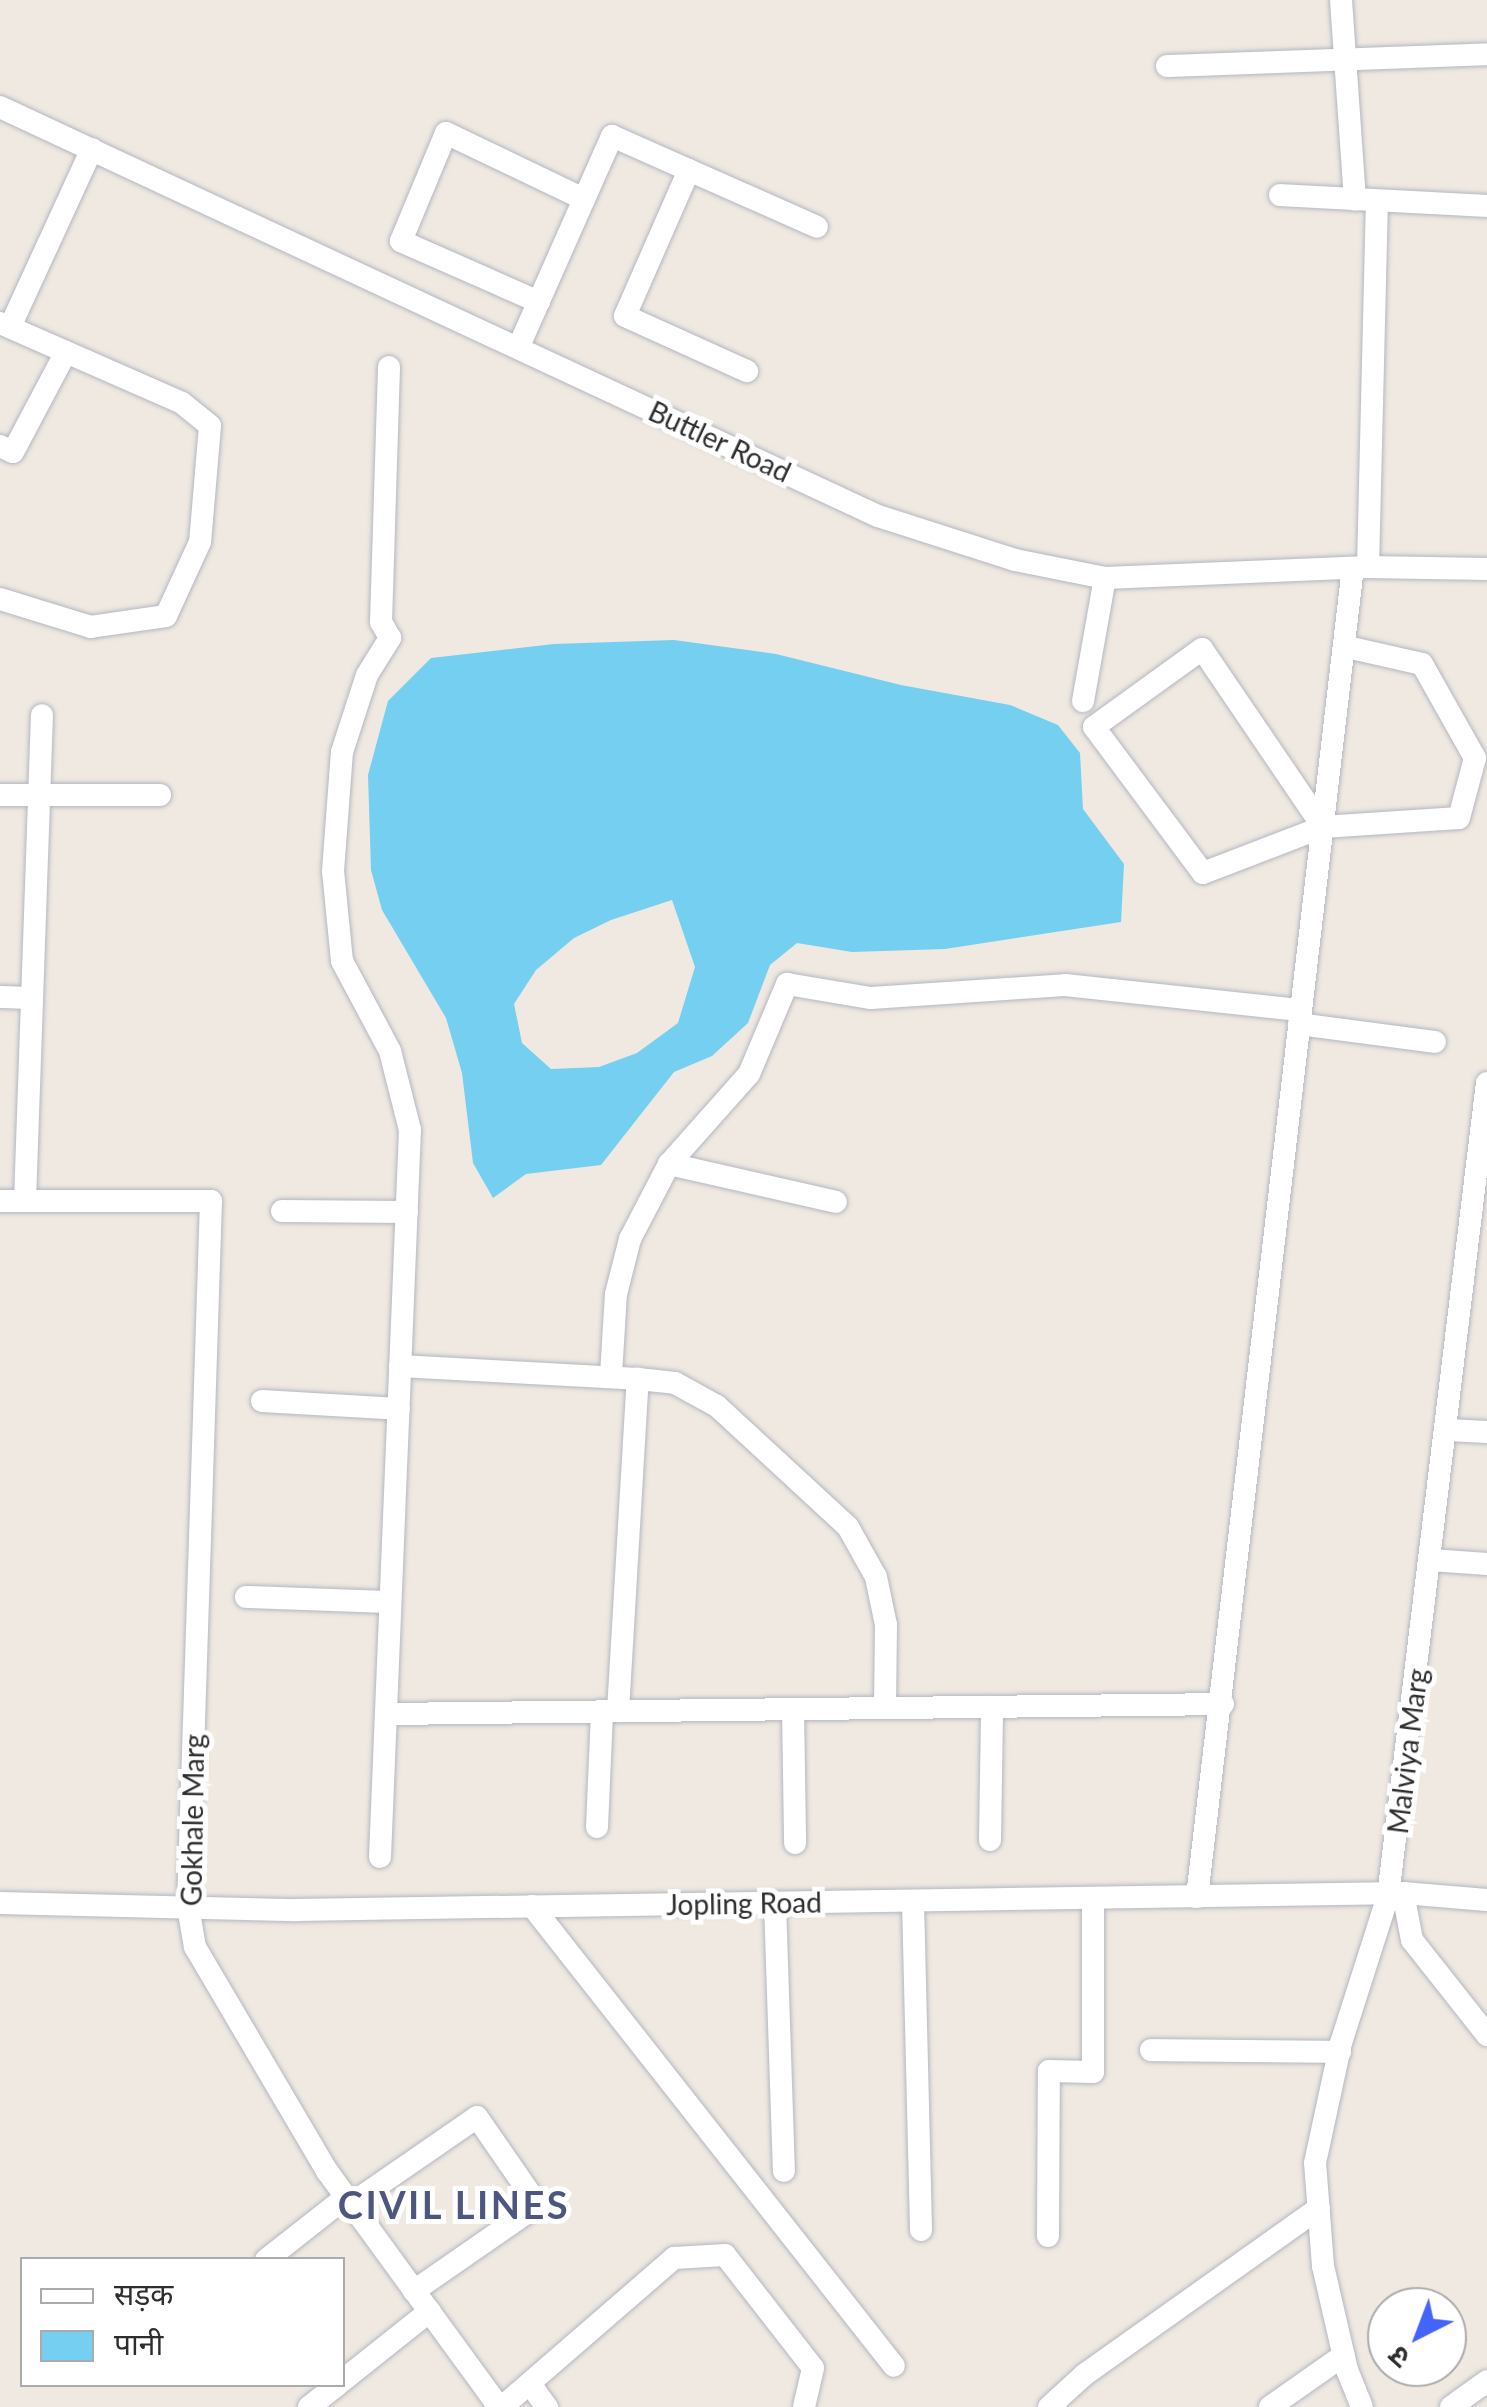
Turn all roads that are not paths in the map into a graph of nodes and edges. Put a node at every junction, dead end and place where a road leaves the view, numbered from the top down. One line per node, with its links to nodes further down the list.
1 (1342, 0): 3 (street)
2 (1487, 54): 3 (street)
3 (1346, 59): 4 (street); 10 (street)
4 (1167, 66)
5 (0, 107): 6 (street, Buttler Road)
6 (92, 149): 14 (street); 15 (street, Buttler Road)
7 (689, 170): 9 (street); 12 (street); 18 (street)
8 (1280, 195): 10 (street)
9 (584, 199): 13 (street); 13 (street)
10 (1366, 200): 11 (street); 20 (street)
11 (1487, 206)
12 (817, 227)
13 (539, 302): 15 (street)
14 (5, 325): 16 (street)
15 (519, 346): 22 (street, Buttler Road)
16 (66, 352): 19 (street); 23 (street)
17 (389, 367): 41 (street)
18 (747, 371)
19 (0, 446)
20 (1361, 567): 21 (street, Buttler Road); 22 (street, Buttler Road); 24 (street)
21 (1487, 569)
22 (1105, 578): 25 (street)
23 (0, 599)
24 (1347, 647): 30 (street); 30 (street)
25 (1083, 701)
26 (42, 715): 29 (street)
27 (0, 795): 29 (street)
28 (160, 795): 29 (street)
29 (39, 798): 32 (street)
30 (1323, 826): 30 (street); 33 (street)
31 (0, 997): 32 (street)
32 (32, 998): 38 (street)
33 (1300, 1017): 34 (street); 36 (street); 54 (street)
34 (1435, 1042)
35 (1487, 1083): 42 (street, Malviya Marg)
36 (670, 1164): 39 (street); 44 (street)
37 (0, 1202): 38 (street)
38 (24, 1202): 72 (street, Gokhale Marg)
39 (836, 1202)
40 (282, 1210): 41 (street)
41 (407, 1212): 43 (street)
42 (1478, 1234): 48 (street, Malviya Marg)
43 (400, 1366): 44 (street); 47 (street)
44 (611, 1375): 45 (street)
45 (638, 1379): 56 (street); 58 (street)
46 (262, 1402): 47 (street)
47 (399, 1409): 53 (street)
48 (1448, 1430): 49 (street); 50 (street, Malviya Marg)
49 (1487, 1432)
50 (1431, 1560): 51 (street); 64 (street, Malviya Marg)
51 (1487, 1564)
52 (246, 1596): 53 (street)
53 (390, 1602): 59 (street)
54 (1222, 1704): 55 (street); 65 (street)
55 (992, 1707): 56 (street); 61 (street)
56 (885, 1708): 57 (street)
57 (793, 1710): 58 (street); 62 (street)
58 (610, 1712): 59 (street); 60 (street)
59 (386, 1714): 63 (street)
60 (597, 1827)
61 (990, 1840)
62 (795, 1843)
63 (380, 1856)
64 (1395, 1894): 65 (street, Jopling Road); 67 (street, Jopling Road); 73 (street); 75 (street, Malviya Marg)
65 (1197, 1897): 66 (street, Jopling Road)
66 (1093, 1898): 68 (street, Jopling Road); 80 (street)
67 (1487, 1900)
68 (913, 1901): 69 (street, Jopling Road); 79 (street)
69 (776, 1903): 71 (street, Jopling Road); 76 (street)
70 (0, 1904): 72 (street, Jopling Road)
71 (532, 1906): 72 (street, Jopling Road); 85 (street)
72 (188, 1908): 77 (street, Gokhale Marg)
73 (1487, 2035)
74 (1150, 2050): 75 (street)
75 (1340, 2052): 78 (street, Malviya Marg)
76 (784, 2170)
77 (349, 2201): 81 (street); 82 (street, Gokhale Marg); 82 (street)
78 (1319, 2208): 84 (street, Malviya Marg); 94 (street)
79 (921, 2230)
80 (1048, 2236)
81 (270, 2257)
82 (414, 2291): 83 (street, Gokhale Marg)
83 (430, 2311): 86 (street); 91 (street, Gokhale Marg)
84 (1344, 2355): 95 (street); 96 (street, Malviya Marg)
85 (894, 2366)
86 (345, 2378)
87 (1487, 2382): 97 (street)
88 (530, 2384): 91 (street); 92 (street); 93 (street)
89 (334, 2387): 90 (street)
90 (309, 2407)
91 (500, 2407)
92 (547, 2407)
93 (804, 2407)
94 (1049, 2407)
95 (1270, 2407)
96 (1362, 2407)
97 (1451, 2407)

